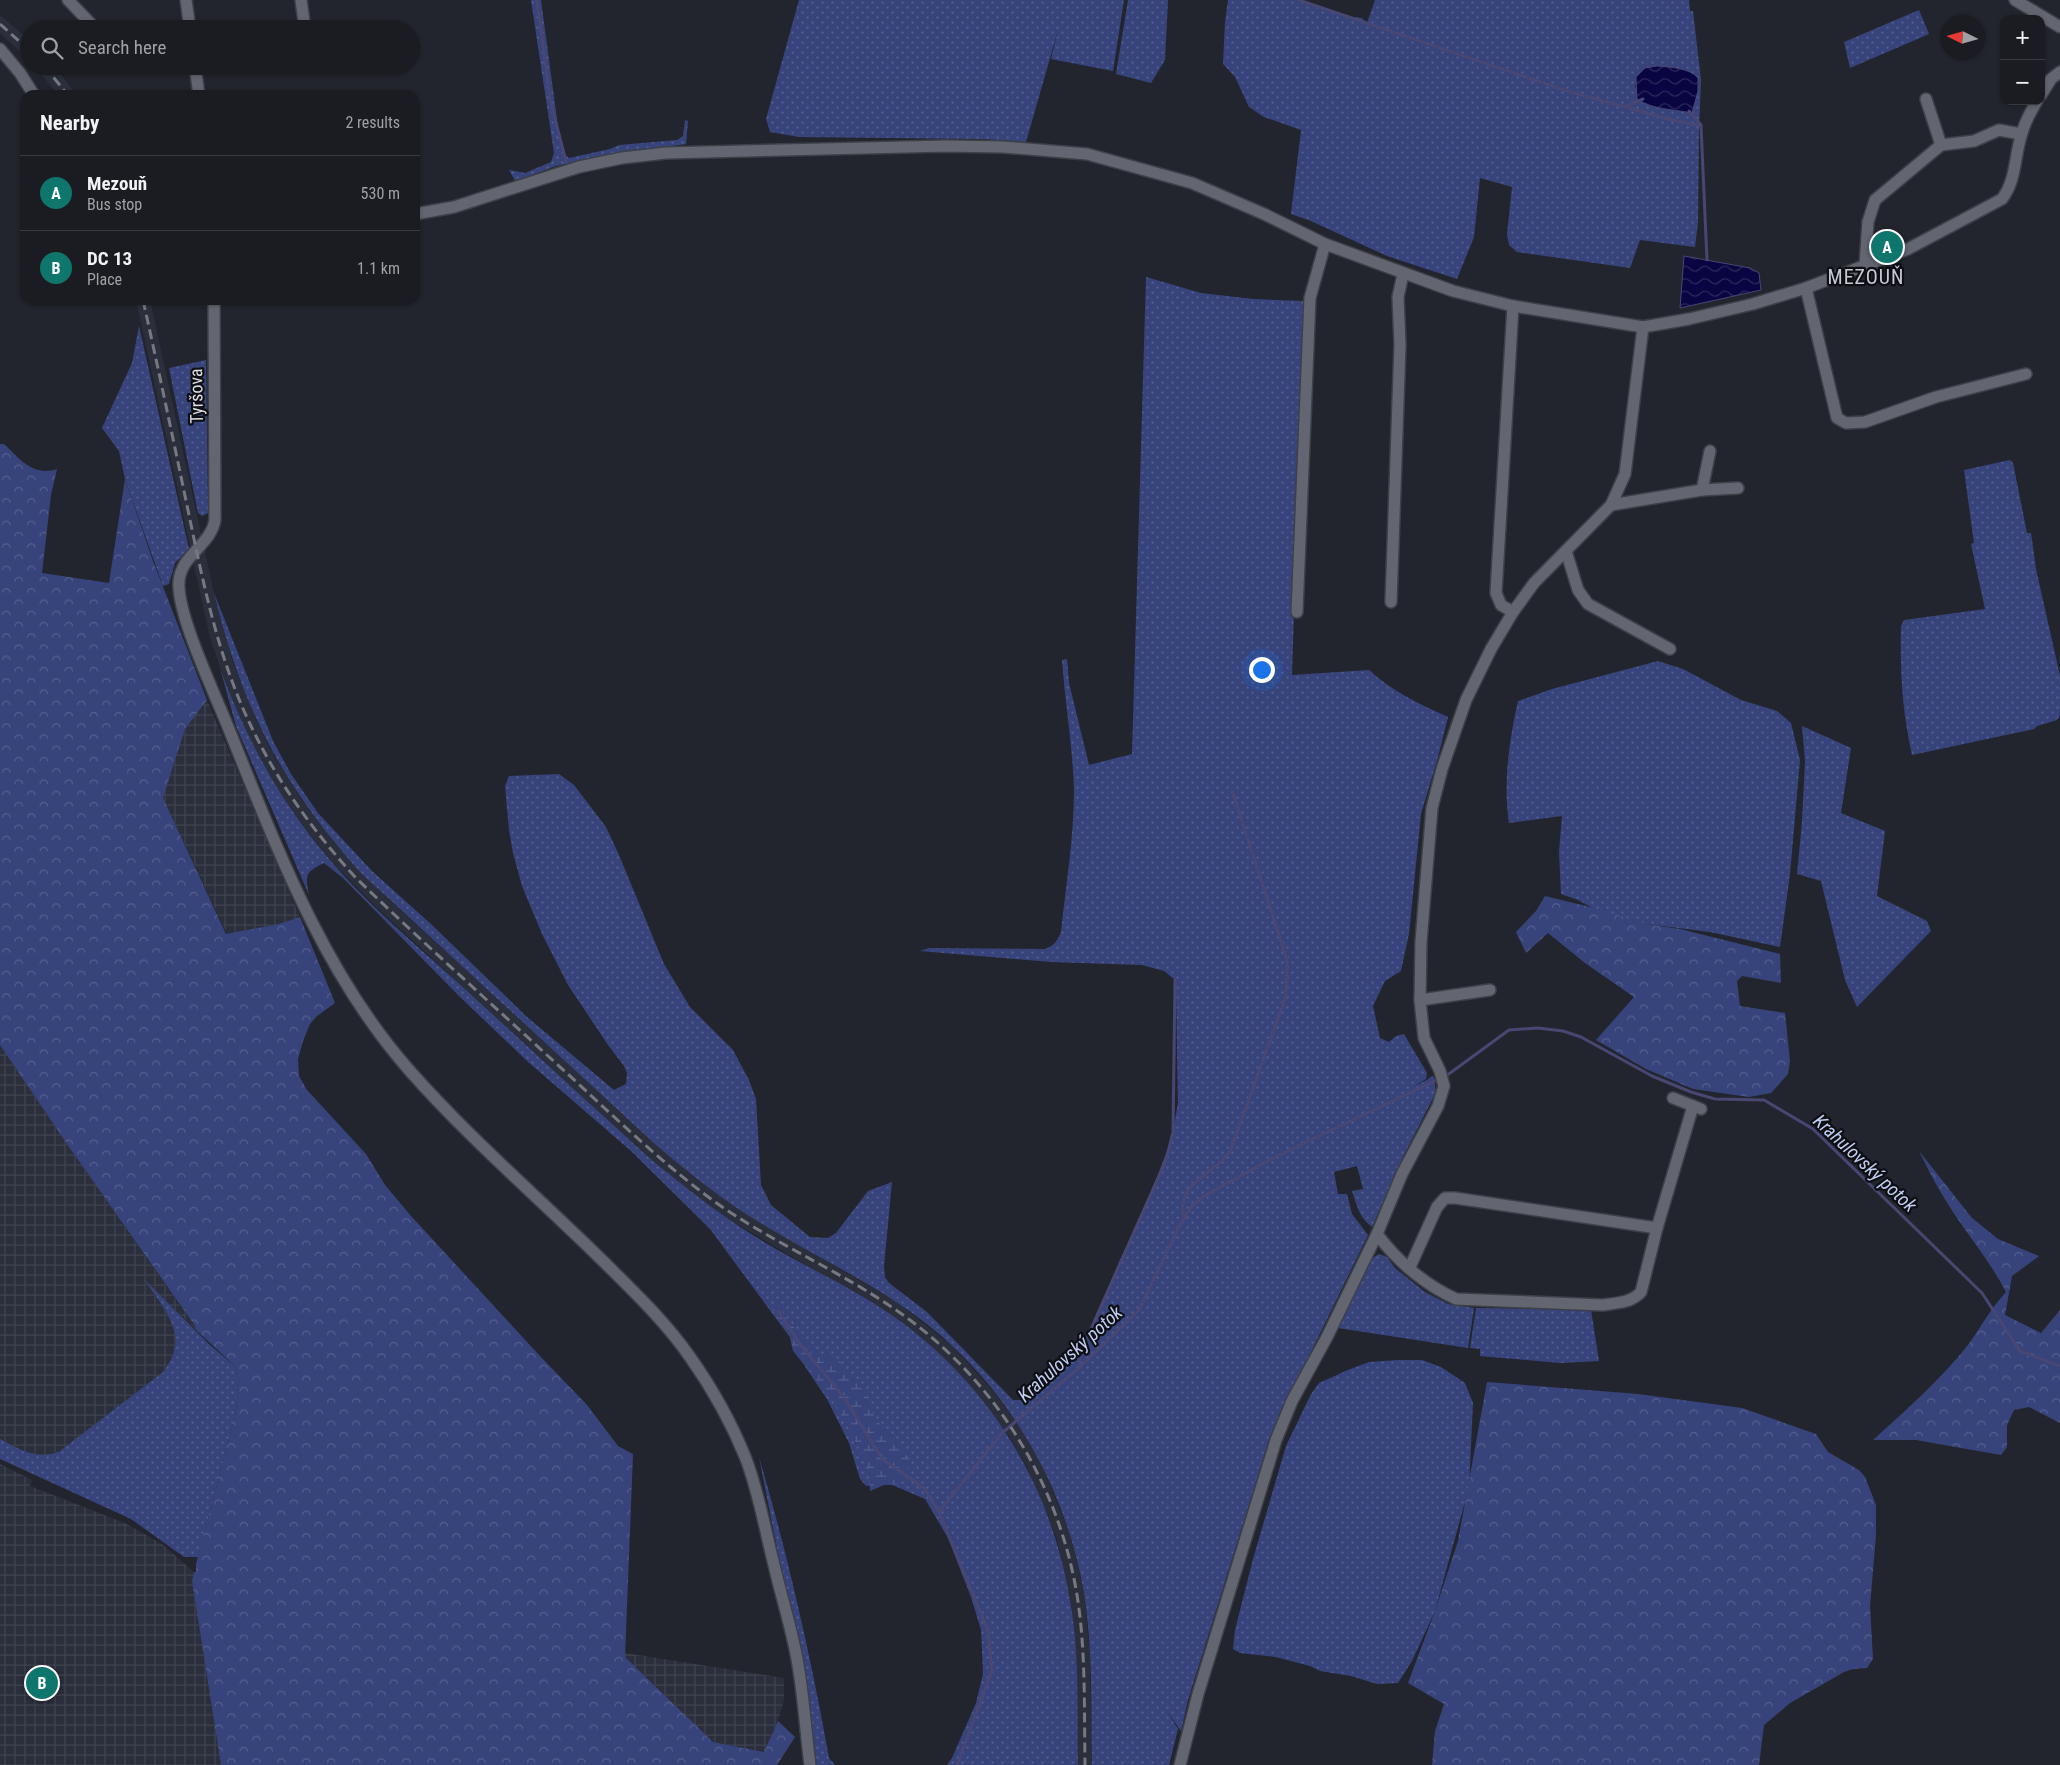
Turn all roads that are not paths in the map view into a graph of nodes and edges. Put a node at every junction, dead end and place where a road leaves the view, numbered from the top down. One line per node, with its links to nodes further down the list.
1 (68, 0): 5 (street)
2 (186, 0): 6 (street)
3 (301, 0): 7 (street)
4 (2015, 0): 8 (street)
5 (87, 20)
6 (189, 20)
7 (304, 20)
8 (2060, 27)
9 (0, 49): 11 (street)
10 (2060, 72): 14 (street)
11 (20, 73)
12 (21, 75): 15 (street)
13 (196, 75): 16 (street)
14 (2045, 89)
15 (31, 90)
16 (198, 90)
17 (1926, 99): 20 (street)
18 (2035, 105): 19 (street)
19 (2021, 134): 20 (street); 23 (street)
20 (1941, 145): 23 (street)
21 (420, 213): 22 (street)
22 (1325, 244): 24 (street); 36 (street)
23 (1866, 266): 25 (street)
24 (1403, 274): 27 (street); 35 (street)
25 (1806, 288): 28 (street); 29 (street)
26 (214, 305): 45 (street, Tyršova)
27 (1513, 306): 28 (street); 37 (street)
28 (1643, 327): 33 (street)
29 (2026, 374)
30 (1710, 451): 32 (street)
31 (1738, 488): 32 (street)
32 (1702, 490): 33 (street)
33 (1610, 504): 34 (street)
34 (1566, 551): 37 (street); 38 (street)
35 (1391, 602)
36 (1297, 612)
37 (1513, 612): 40 (street)
38 (1670, 649)
39 (1490, 990): 40 (street)
40 (1420, 1000): 43 (street)
41 (1673, 1098): 42 (street)
42 (1657, 1228): 44 (street); 44 (street)
43 (1377, 1234): 44 (street); 46 (street)
44 (1410, 1268)
45 (810, 1765)
46 (1180, 1765)

